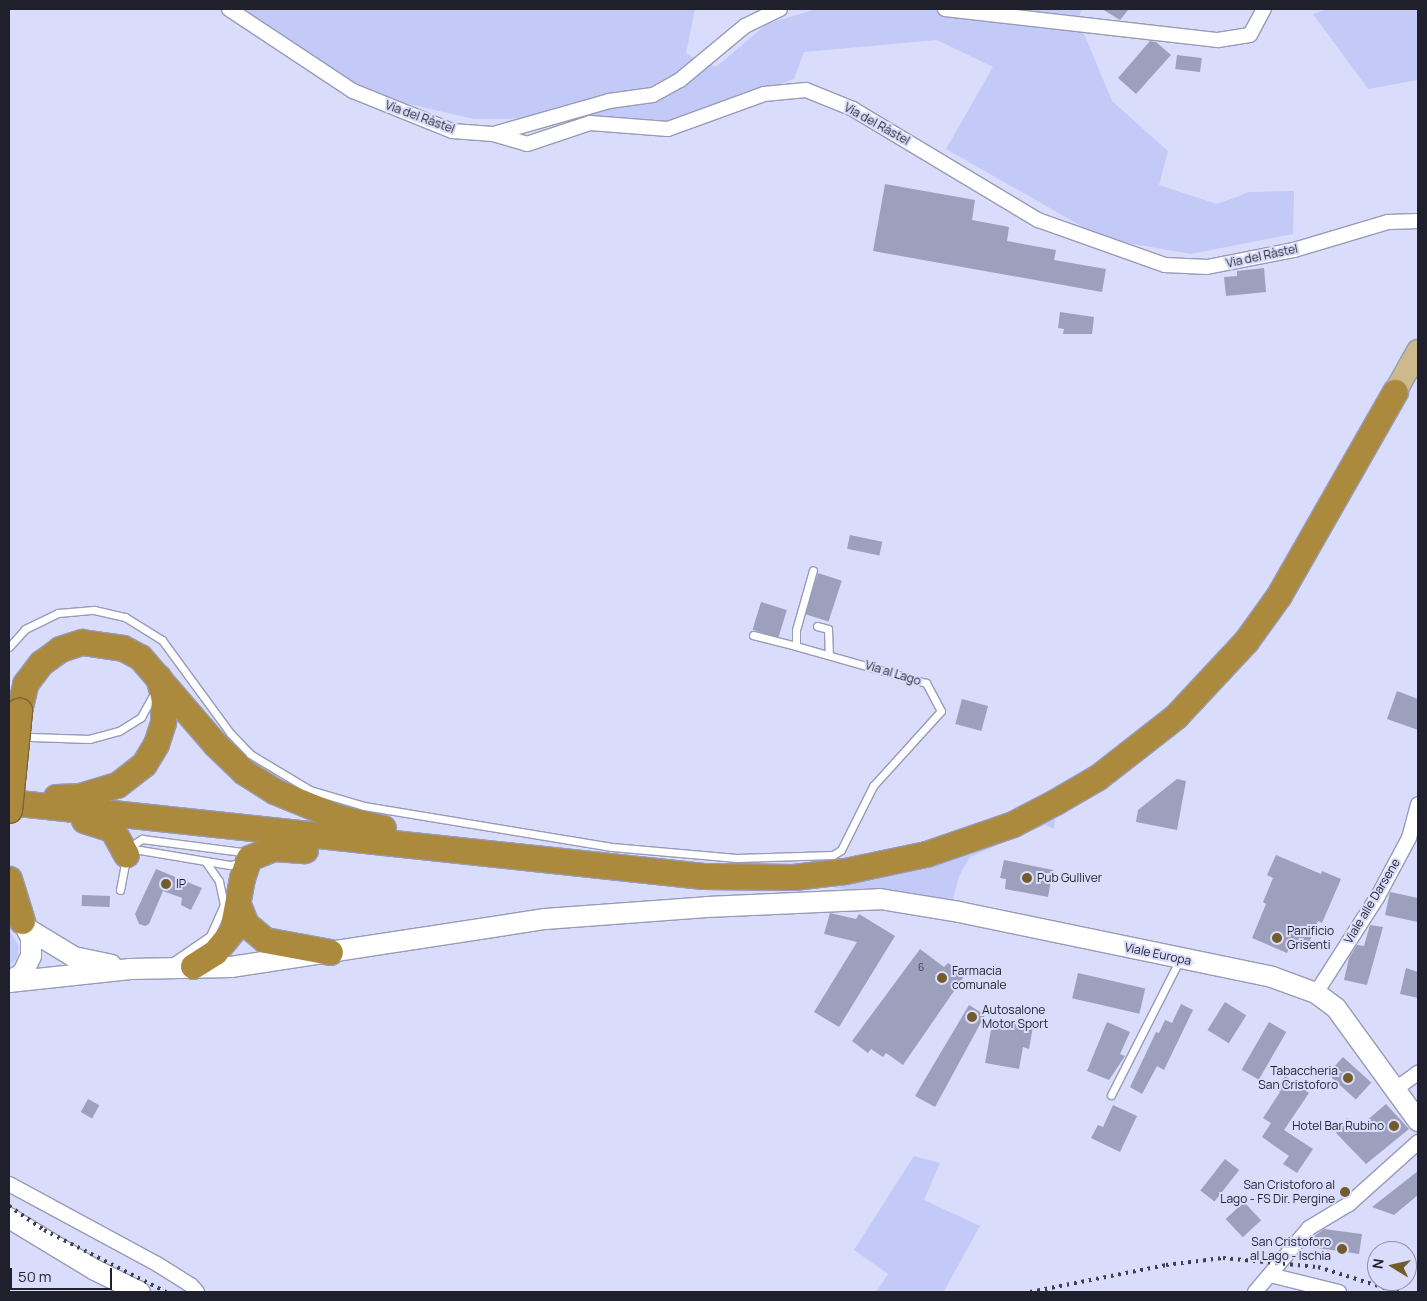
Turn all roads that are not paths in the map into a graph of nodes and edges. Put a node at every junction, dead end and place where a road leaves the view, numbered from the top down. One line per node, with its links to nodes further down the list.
1 (230, 9): 5 (street, Via del Ràstel)
2 (780, 9): 5 (street)
3 (945, 9): 4 (street)
4 (1264, 9)
5 (494, 134): 6 (street, Via del Ràstel)
6 (1418, 221)
7 (1418, 351): 8 (main road)
8 (1395, 392): 21 (highway)
9 (813, 570): 12 (lane)
10 (817, 626): 14 (lane)
11 (753, 635): 12 (lane, Via al Lago)
12 (796, 646): 14 (lane, Via al Lago)
13 (9, 647): 14 (lane, Via al Lago)
14 (829, 654)
15 (158, 677): 16 (lane); 17 (highway); 20 (highway, bridge); 21 (highway)
16 (31, 738)
17 (9, 801): 19 (highway)
18 (1418, 804): 35 (street, Viale alle Darsene)
19 (33, 806): 21 (highway); 22 (highway)
20 (9, 810)
21 (460, 848): 23 (highway)
22 (127, 851): 23 (lane); 24 (lane); 26 (lane)
23 (249, 858): 24 (lane); 27 (highway)
24 (205, 861): 32 (lane)
25 (9, 879): 28 (highway)
26 (120, 890)
27 (239, 907): 29 (highway); 31 (highway)
28 (19, 921): 33 (main road); 34 (main road)
29 (330, 952): 30 (main road, Viale Europa); 31 (main road, Viale Europa)
30 (1181, 958): 35 (main road, Viale Europa); 38 (lane)
31 (193, 966): 32 (main road, Viale Europa)
32 (163, 968): 33 (main road, Viale Europa)
33 (130, 969): 34 (main road)
34 (9, 982)
35 (1316, 993): 37 (main road, Viale Europa)
36 (1418, 1072): 37 (street)
37 (1396, 1088): 39 (main road, Viale Europa)
38 (1111, 1095)
39 (1418, 1121)
40 (1418, 1142): 43 (street)
41 (9, 1184): 45 (street)
42 (9, 1218): 44 (main road)
43 (1270, 1275): 46 (street); 47 (street)
44 (140, 1292)
45 (197, 1292)
46 (1254, 1292)
47 (1339, 1292)

